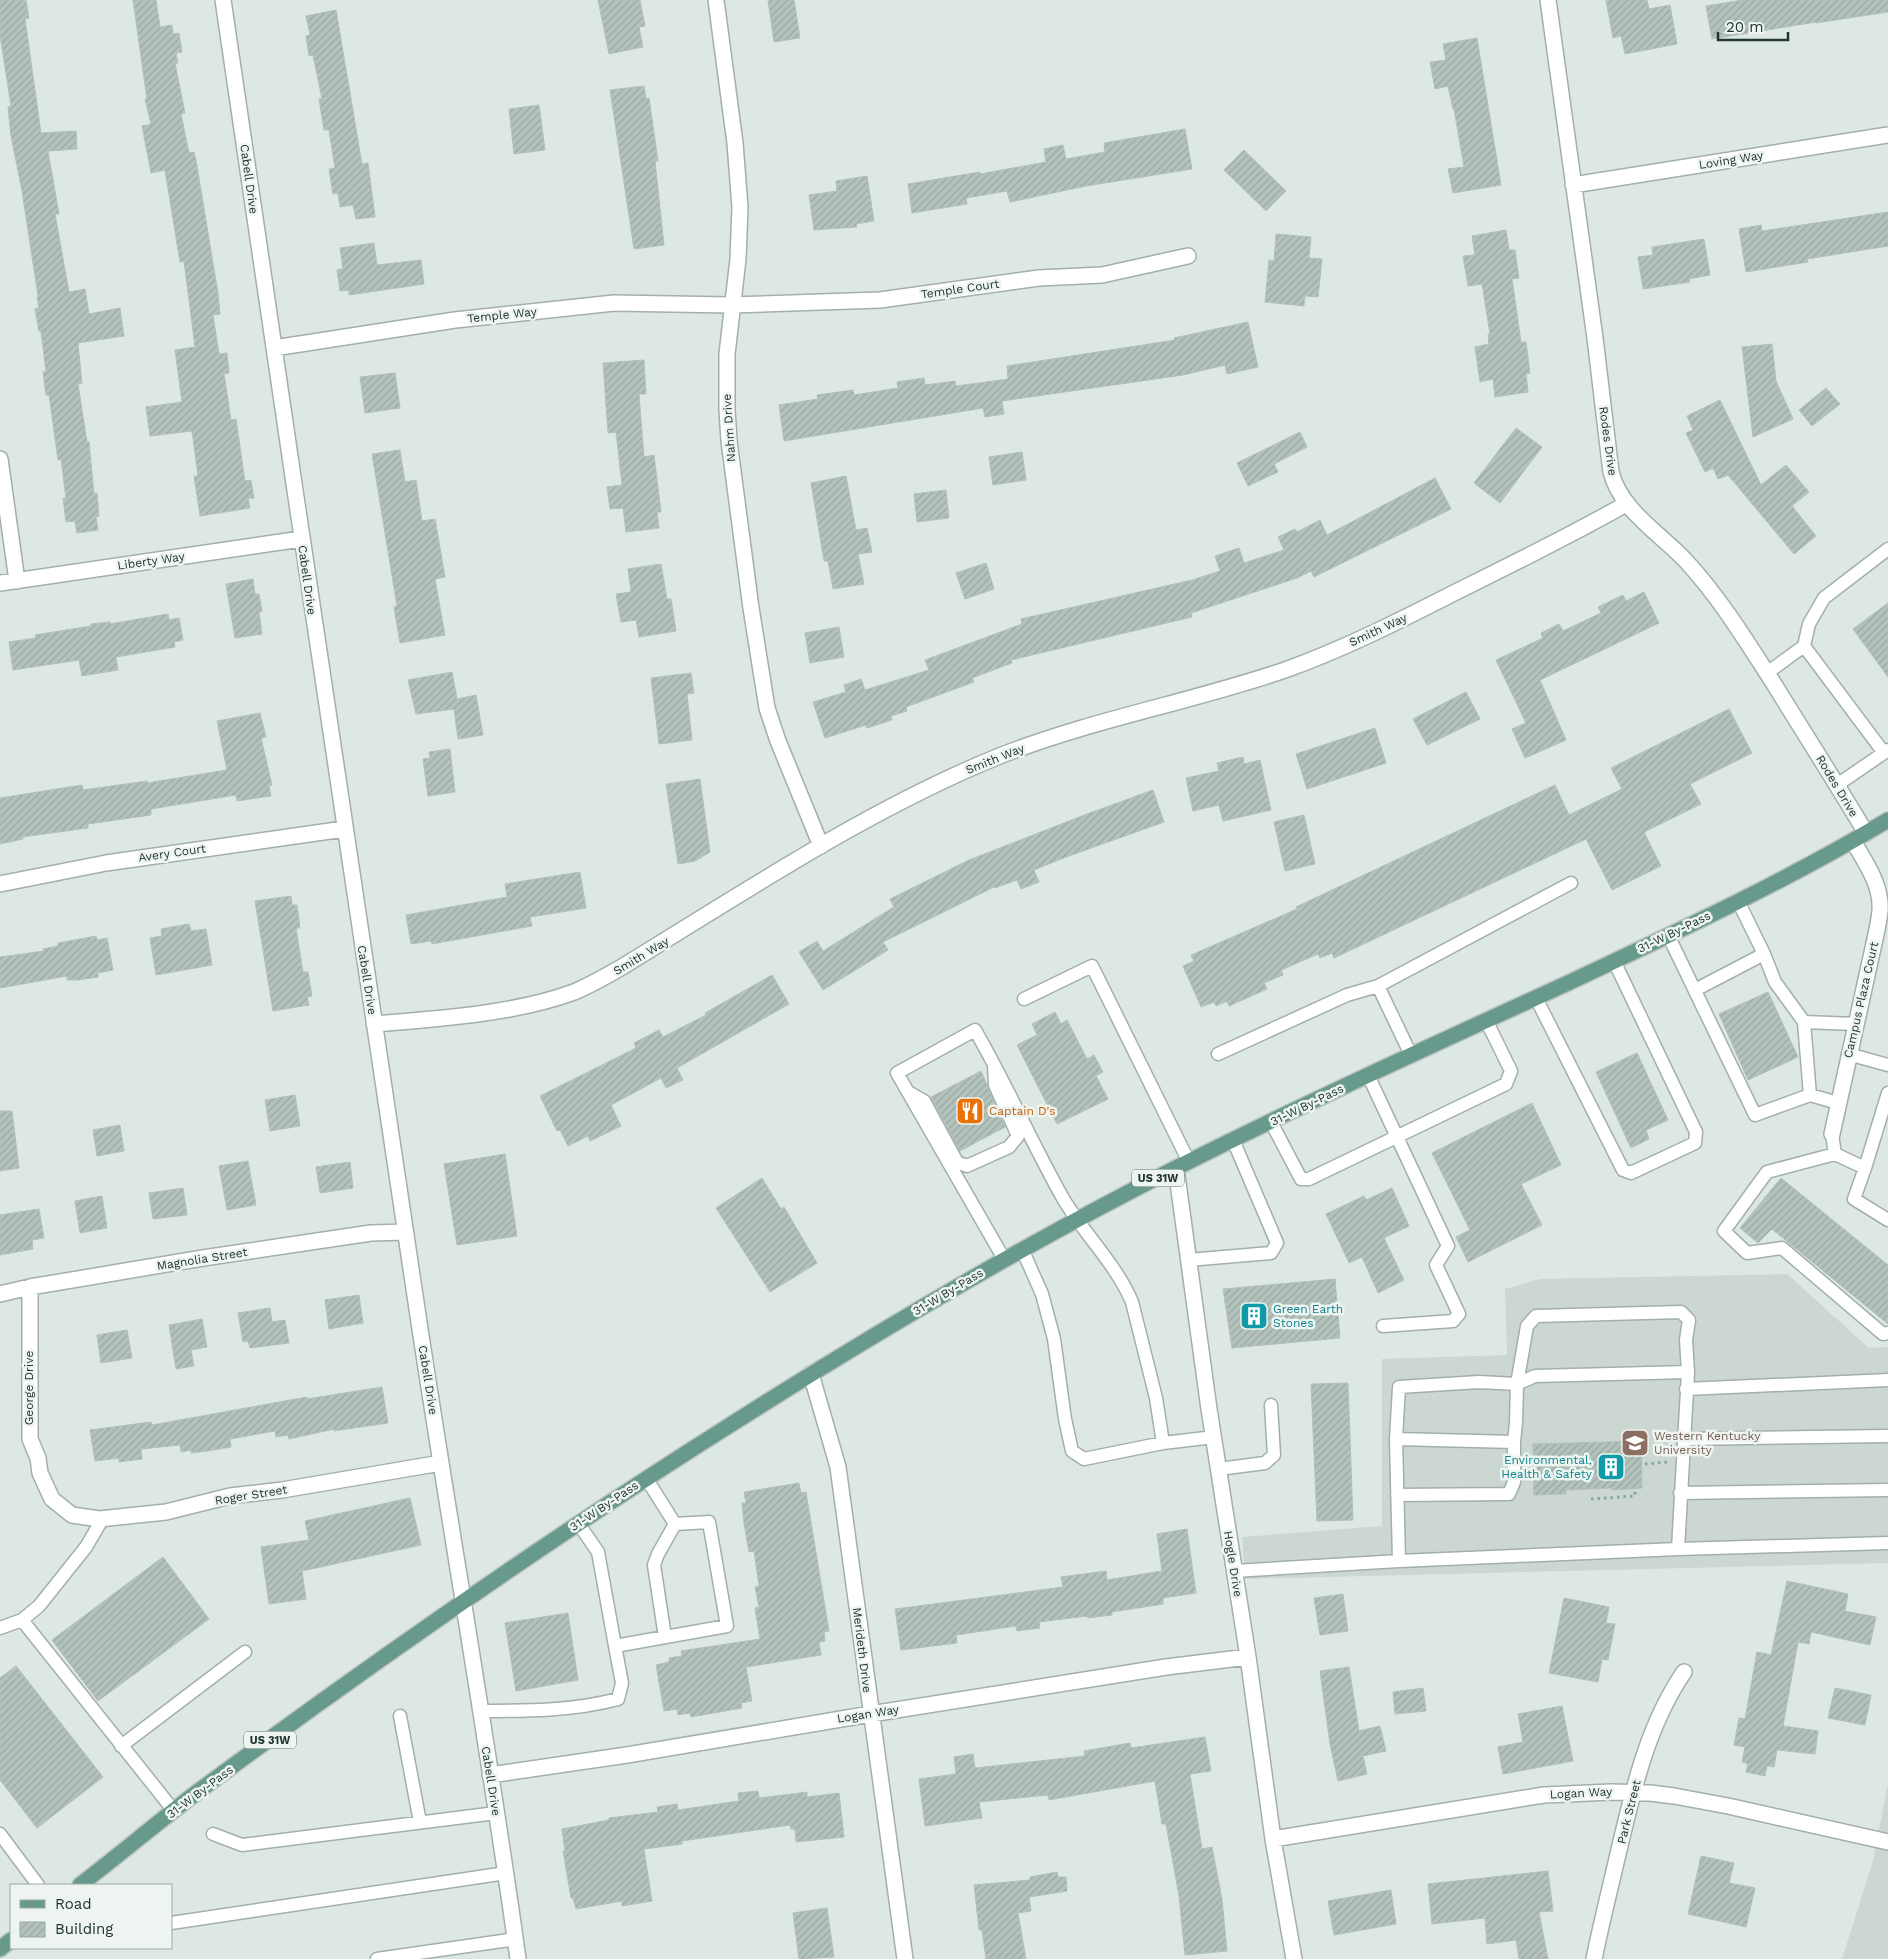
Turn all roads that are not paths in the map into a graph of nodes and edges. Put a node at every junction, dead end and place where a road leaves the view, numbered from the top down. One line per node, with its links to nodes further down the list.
1 (223, 0): 8 (street, Cabell Drive)
2 (716, 0): 7 (street, Nahm Drive)
3 (1548, 0): 5 (street, Rodes Drive)
4 (1888, 135): 5 (street, Loving Way)
5 (1573, 185): 10 (street, Rodes Drive)
6 (1188, 256): 7 (street, Temple Court)
7 (731, 305): 8 (street, Temple Way); 22 (street, Nahm Drive)
8 (274, 348): 11 (street, Cabell Drive)
9 (0, 459): 13 (street)
10 (1626, 504): 16 (street, Rodes Drive); 22 (street, Smith Way)
11 (301, 539): 13 (street, Liberty Way); 20 (street, Cabell Drive)
12 (1888, 548): 15 (lane)
13 (17, 581): 14 (street, Liberty Way)
14 (0, 583)
15 (1804, 646): 16 (lane); 17 (lane)
16 (1767, 673): 18 (street, Rodes Drive)
17 (1886, 752): 18 (lane)
18 (1837, 785): 21 (street, Rodes Drive)
19 (1888, 820): 21 (main road, 31-W By-Pass / US 31W)
20 (344, 829): 24 (street, Avery Court); 35 (street, Cabell Drive)
21 (1860, 837): 25 (main road, 31-W By-Pass / US 31W); 36 (street, Campus Plaza Court)
22 (821, 846): 35 (street, Smith Way)
23 (1571, 883): 29 (lane)
24 (0, 884)
25 (1738, 901): 26 (main road, 31-W By-Pass / US 31W); 27 (lane)
26 (1668, 935): 28 (main road, 31-W By-Pass / US 31W); 30 (lane)
27 (1764, 954): 30 (lane); 34 (lane)
28 (1614, 961): 31 (main road, 31-W By-Pass / US 31W); 31 (lane)
29 (1378, 986): 37 (lane); 39 (lane)
30 (1695, 990): 45 (lane)
31 (1536, 998): 33 (main road, 31-W By-Pass / US 31W)
32 (1024, 999): 52 (lane)
33 (1486, 1020): 39 (main road, 31-W By-Pass / US 31W); 49 (lane)
34 (1804, 1022): 36 (lane); 45 (lane)
35 (374, 1024): 56 (street, Cabell Drive)
36 (1856, 1024): 38 (street, Campus Plaza Court)
37 (1218, 1054)
38 (1848, 1054): 41 (lane); 46 (street, Campus Plaza Court)
39 (1411, 1055): 42 (main road, 31-W By-Pass / US 31W)
40 (994, 1062): 43 (lane); 43 (lane); 54 (lane)
41 (1888, 1065)
42 (1368, 1075): 47 (main road, 31-W By-Pass / US 31W); 49 (lane)
43 (908, 1092): 58 (lane)
44 (1888, 1093): 53 (lane)
45 (1810, 1095): 46 (lane)
46 (1838, 1103): 48 (street, Campus Plaza Court)
47 (1271, 1122): 49 (lane); 50 (main road, 31-W By-Pass / US 31W)
48 (1832, 1134): 51 (lane)
49 (1398, 1136): 62 (lane)
50 (1233, 1140): 52 (main road, 31-W By-Pass / US 31W); 59 (lane)
51 (1835, 1154): 53 (lane); 63 (lane)
52 (1183, 1165): 54 (main road, 31-W By-Pass / US 31W); 59 (street, Hogle Drive)
53 (1865, 1168): 55 (lane)
54 (1078, 1220): 57 (main road, 31-W By-Pass / US 31W); 75 (lane)
55 (1888, 1220)
56 (405, 1232): 60 (street, Magnolia Street); 76 (street, Cabell Drive)
57 (1022, 1249): 58 (main road, 31-W By-Pass / US 31W); 75 (lane)
58 (1004, 1259): 65 (main road, 31-W By-Pass / US 31W)
59 (1188, 1260): 71 (street, Hogle Drive)
60 (30, 1287): 61 (street, Magnolia Street); 79 (street, George Drive)
61 (0, 1294)
62 (1384, 1326)
63 (1888, 1333)
64 (1688, 1372): 67 (lane); 67 (lane); 68 (lane)
65 (811, 1374): 78 (main road, 31-W By-Pass / US 31W); 99 (street, Merideth Drive)
66 (1888, 1380): 68 (lane)
67 (1517, 1384): 73 (lane); 74 (lane)
68 (1686, 1389): 72 (lane)
69 (1271, 1405): 77 (lane)
70 (1888, 1436): 72 (lane)
71 (1214, 1438): 75 (lane); 77 (street, Hogle Drive)
72 (1684, 1439): 81 (lane)
73 (1396, 1440): 74 (lane); 82 (lane)
74 (1514, 1442): 82 (lane)
75 (1163, 1443)
76 (440, 1463): 83 (street, Roger Street); 90 (street, Cabell Drive)
77 (1219, 1469): 89 (street, Hogle Drive)
78 (646, 1478): 84 (main road, 31-W By-Pass / US 31W); 85 (lane)
79 (46, 1486): 83 (street, Roger Street)
80 (1888, 1490): 81 (lane)
81 (1680, 1493): 87 (lane)
82 (1397, 1494): 88 (lane)
83 (103, 1518): 91 (lane)
84 (578, 1523): 90 (main road, 31-W By-Pass / US 31W); 94 (lane)
85 (675, 1524): 93 (lane); 93 (lane)
86 (1888, 1543): 87 (lane)
87 (1678, 1549): 88 (lane)
88 (1399, 1561): 89 (lane)
89 (1234, 1571): 96 (street, Hogle Drive)
90 (464, 1602): 98 (street, Cabell Drive); 104 (main road, 31-W By-Pass / US 31W)
91 (22, 1620): 92 (lane); 101 (lane)
92 (0, 1628)
93 (665, 1637): 94 (lane)
94 (615, 1646): 98 (lane)
95 (245, 1652): 101 (lane)
96 (1248, 1657): 99 (street, Logan Way); 109 (street, Hogle Drive)
97 (1684, 1672): 103 (street, Park Street)
98 (480, 1711): 102 (street, Cabell Drive)
99 (871, 1714): 102 (street, Logan Way); 120 (street, Merideth Drive)
100 (400, 1716): 106 (lane)
101 (121, 1746): 104 (lane)
102 (490, 1775): 105 (street, Cabell Drive)
103 (1633, 1792): 109 (street, Logan Way); 110 (street, Logan Way); 122 (street, Park Street)
104 (174, 1811): 113 (main road, 31-W By-Pass / US 31W)
105 (496, 1813): 106 (lane); 111 (street, Cabell Drive)
106 (420, 1822): 108 (lane)
107 (0, 1834): 112 (lane)
108 (214, 1834)
109 (1273, 1839): 121 (street, Hogle Drive)
110 (1888, 1842)
111 (506, 1873): 114 (lane); 115 (street, Cabell Drive)
112 (37, 1884)
113 (81, 1884)
114 (172, 1923)
115 (516, 1939): 118 (lane); 119 (street, Cabell Drive)
116 (10, 1941): 117 (main road)
117 (0, 1949)
118 (377, 1959)
119 (518, 1959)
120 (905, 1959)
121 (1294, 1959)
122 (1594, 1959)

